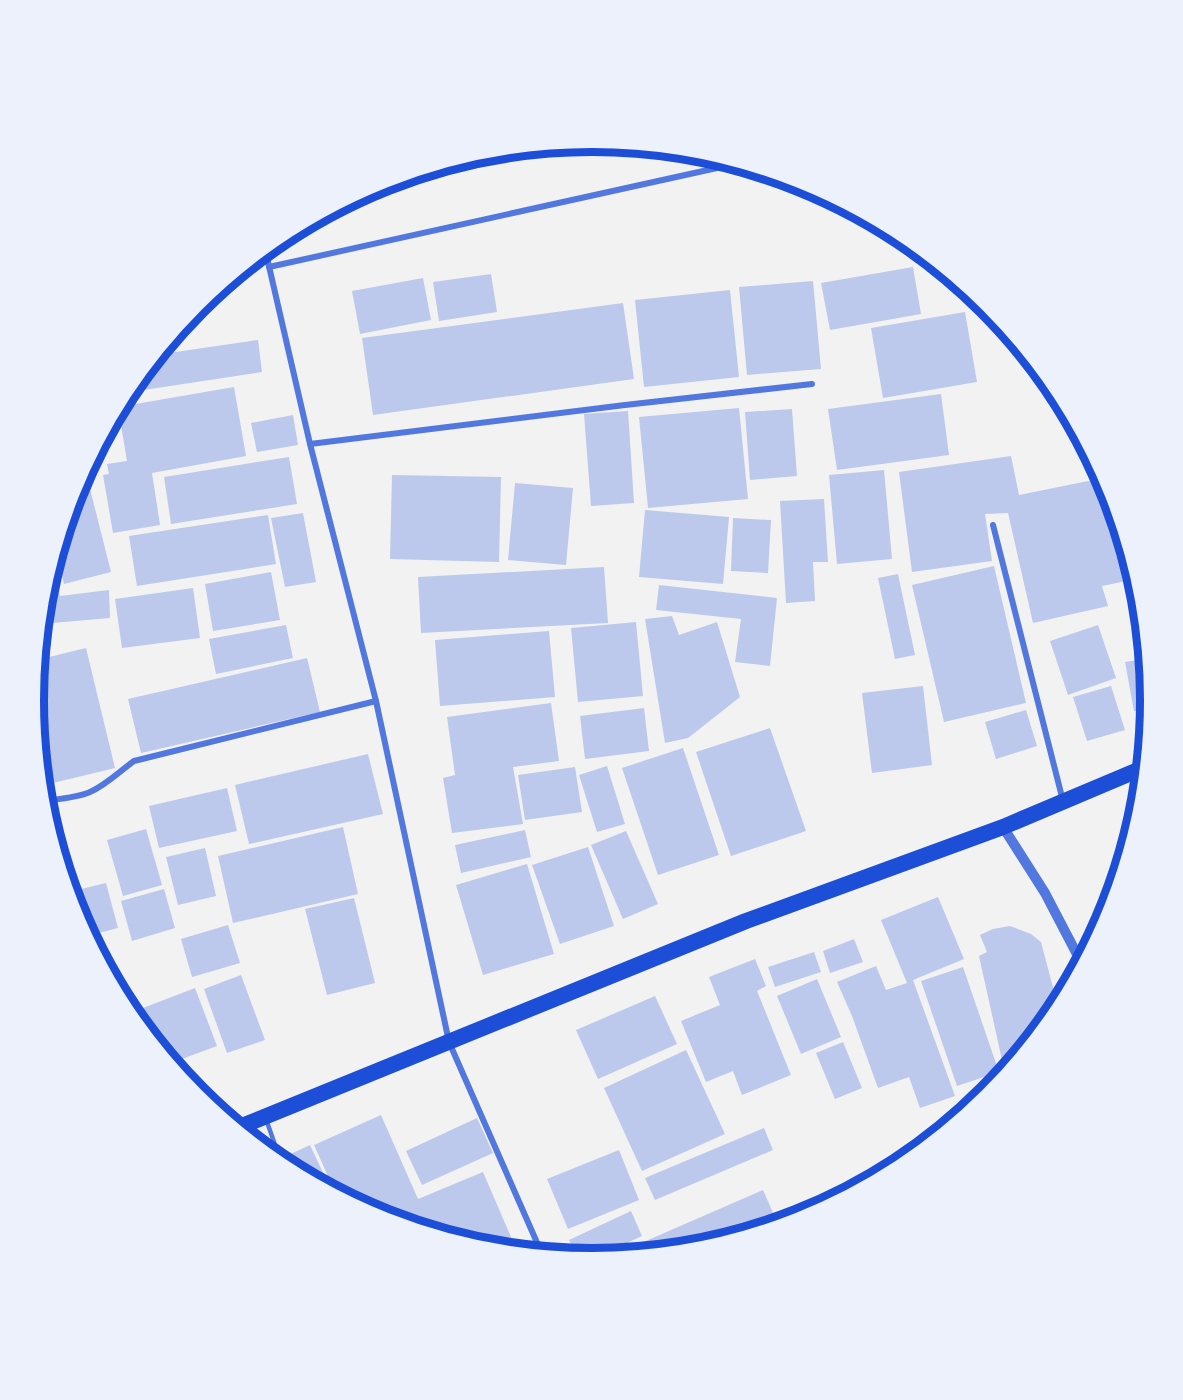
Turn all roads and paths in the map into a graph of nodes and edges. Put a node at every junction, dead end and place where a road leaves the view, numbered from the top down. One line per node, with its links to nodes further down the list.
1 (718, 168): 3 (street)
2 (267, 258): 3 (street)
3 (269, 267): 5 (street)
4 (812, 384): 5 (street)
5 (310, 444): 7 (street)
6 (993, 525): 10 (street)
7 (376, 701): 9 (street); 13 (street)
8 (1135, 771): 10 (highway)
9 (53, 799)
10 (1063, 801): 11 (highway)
11 (1003, 827): 12 (street); 13 (highway)
12 (1077, 953)
13 (449, 1042): 14 (highway); 17 (street)
14 (265, 1117): 15 (highway); 16 (lane)
15 (245, 1125)
16 (276, 1148)
17 (538, 1245)

